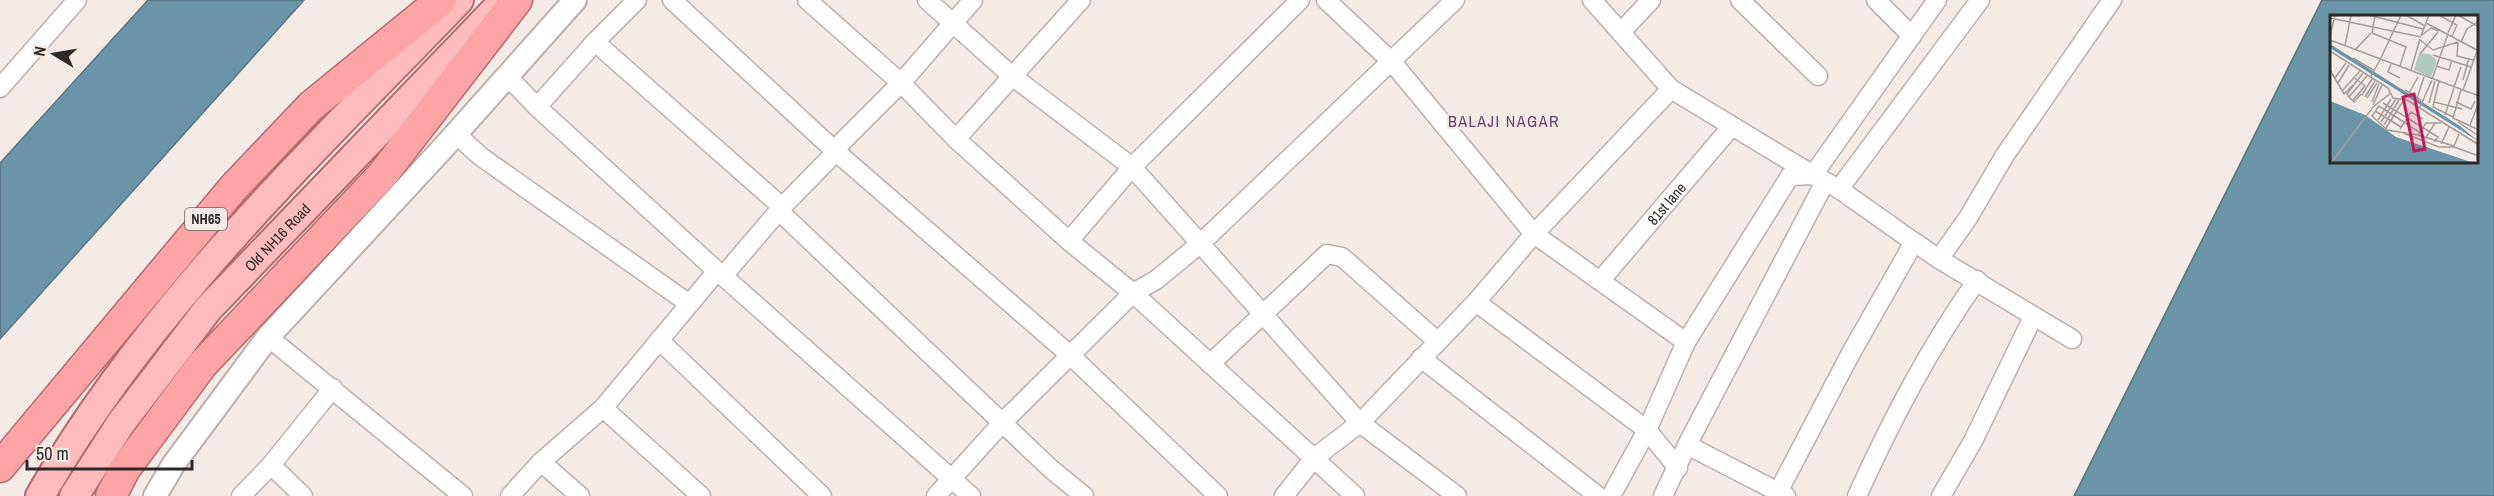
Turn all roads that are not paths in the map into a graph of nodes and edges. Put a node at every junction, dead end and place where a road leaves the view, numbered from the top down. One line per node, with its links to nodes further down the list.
1 (77, 0): 32 (street)
2 (441, 0): 72 (highway, NH65)
3 (459, 0): 76 (main road, Old NH16 Road)
4 (505, 0): 77 (main road, Old NH16 Road)
5 (517, 0): 78 (highway)
6 (575, 0): 30 (street)
7 (637, 0): 26 (street)
8 (672, 0): 38 (street)
9 (807, 0): 31 (street)
10 (927, 0): 23 (street)
11 (973, 0): 23 (street)
12 (1081, 0): 28 (street)
13 (1300, 0): 39 (street)
14 (1326, 0): 27 (street)
15 (1455, 0): 27 (street)
16 (1592, 0): 24 (street)
17 (1651, 0): 24 (street)
18 (1740, 0): 29 (street)
19 (1876, 0): 25 (street)
20 (1937, 0): 25 (street)
21 (1980, 0): 40 (street)
22 (2112, 0): 46 (street)
23 (952, 23): 28 (street); 31 (street)
24 (1620, 32): 33 (street)
25 (1912, 36): 40 (street)
26 (595, 42): 34 (street); 41 (street)
27 (1392, 62): 42 (street); 45 (street)
28 (1012, 76): 37 (street); 39 (street)
29 (1818, 76)
30 (508, 77): 34 (street); 36 (street)
31 (901, 83): 37 (street); 38 (street)
32 (0, 88)
33 (1671, 89): 35 (street); 42 (street)
34 (537, 107): 47 (street)
35 (1731, 126): 40 (street); 49 (street, 81st lane)
36 (456, 134): 52 (street); 55 (street)
37 (956, 139): 43 (street)
38 (834, 150): 41 (street); 60 (street)
39 (1132, 167): 43 (street); 45 (street)
40 (1826, 182): 44 (street); 59 (street); 68 (street)
41 (781, 209): 47 (street); 65 (street)
42 (1534, 234): 49 (street); 51 (street)
43 (1069, 241): 50 (street)
44 (1914, 242): 46 (street); 75 (street)
45 (1201, 243): 50 (street); 53 (street)
46 (1939, 259): 48 (street)
47 (720, 273): 52 (street); 74 (street)
48 (1977, 280): 54 (street); 97 (street)
49 (1600, 281): 59 (street)
50 (1132, 293): 60 (street); 62 (street)
51 (1476, 302): 58 (street); 67 (street)
52 (688, 303): 57 (street)
53 (1263, 312): 58 (street); 62 (street); 66 (street)
54 (2033, 317): 56 (street); 98 (street)
55 (268, 337): 63 (street); 79 (street)
56 (2072, 339)
57 (659, 340): 64 (street); 86 (street)
58 (1437, 341): 61 (street)
59 (1686, 342): 67 (street)
60 (1070, 355): 65 (street); 90 (street)
61 (1420, 358): 66 (street); 94 (street)
62 (1210, 364): 69 (street)
63 (333, 388): 71 (street); 82 (street)
64 (603, 408): 70 (street); 85 (street)
65 (1003, 422): 74 (street); 89 (street)
66 (1360, 423): 69 (street); 93 (street)
67 (1647, 430): 73 (street); 95 (street)
68 (1686, 446): 73 (street); 75 (street)
69 (1314, 458): 91 (street); 92 (street)
70 (541, 462): 83 (street); 84 (street)
71 (271, 465): 80 (street); 81 (street)
72 (0, 467)
73 (1678, 468): 96 (street)
74 (951, 478): 87 (street); 88 (street)
75 (1780, 495)
76 (40, 496)
77 (75, 496)
78 (111, 496)
79 (155, 496)
80 (241, 496)
81 (303, 496)
82 (463, 496)
83 (510, 496)
84 (580, 496)
85 (701, 496)
86 (822, 496)
87 (936, 496)
88 (971, 496)
89 (1084, 496)
90 (1218, 496)
91 (1284, 496)
92 (1354, 496)
93 (1457, 496)
94 (1598, 496)
95 (1611, 496)
96 (1663, 496)
97 (1857, 496)
98 (1941, 496)

